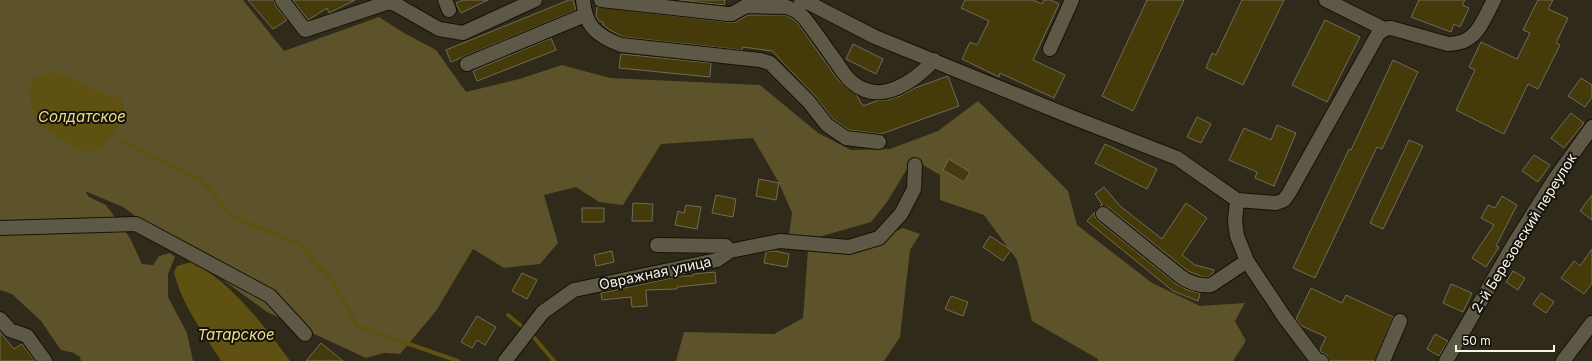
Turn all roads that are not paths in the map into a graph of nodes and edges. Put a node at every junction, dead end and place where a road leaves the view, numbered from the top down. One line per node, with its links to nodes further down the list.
1 (282, 0): 9 (street)
2 (535, 0): 9 (street)
3 (583, 0): 10 (street)
4 (601, 0): 13 (street)
5 (800, 0): 13 (street)
6 (1072, 0): 12 (street)
7 (1326, 0): 11 (street)
8 (1494, 0): 11 (street)
9 (388, 1)
10 (585, 15): 14 (street); 16 (street)
11 (1384, 29): 18 (street)
12 (1050, 49)
13 (934, 60): 18 (street)
14 (467, 64)
15 (1592, 128): 32 (street, 2-й Березовский переулок)
16 (879, 142)
17 (915, 165): 22 (street, Овражная улица)
18 (1237, 200): 23 (street)
19 (1103, 214): 23 (street)
20 (0, 228): 27 (street)
21 (657, 245): 22 (street)
22 (730, 251): 29 (street, Овражная улица)
23 (1247, 261): 30 (street)
24 (0, 320): 28 (street)
25 (1400, 321): 31 (street)
26 (1592, 324): 33 (street)
27 (305, 334)
28 (45, 361)
29 (505, 361)
30 (1321, 361)
31 (1383, 361)
32 (1446, 361)
33 (1563, 361)

